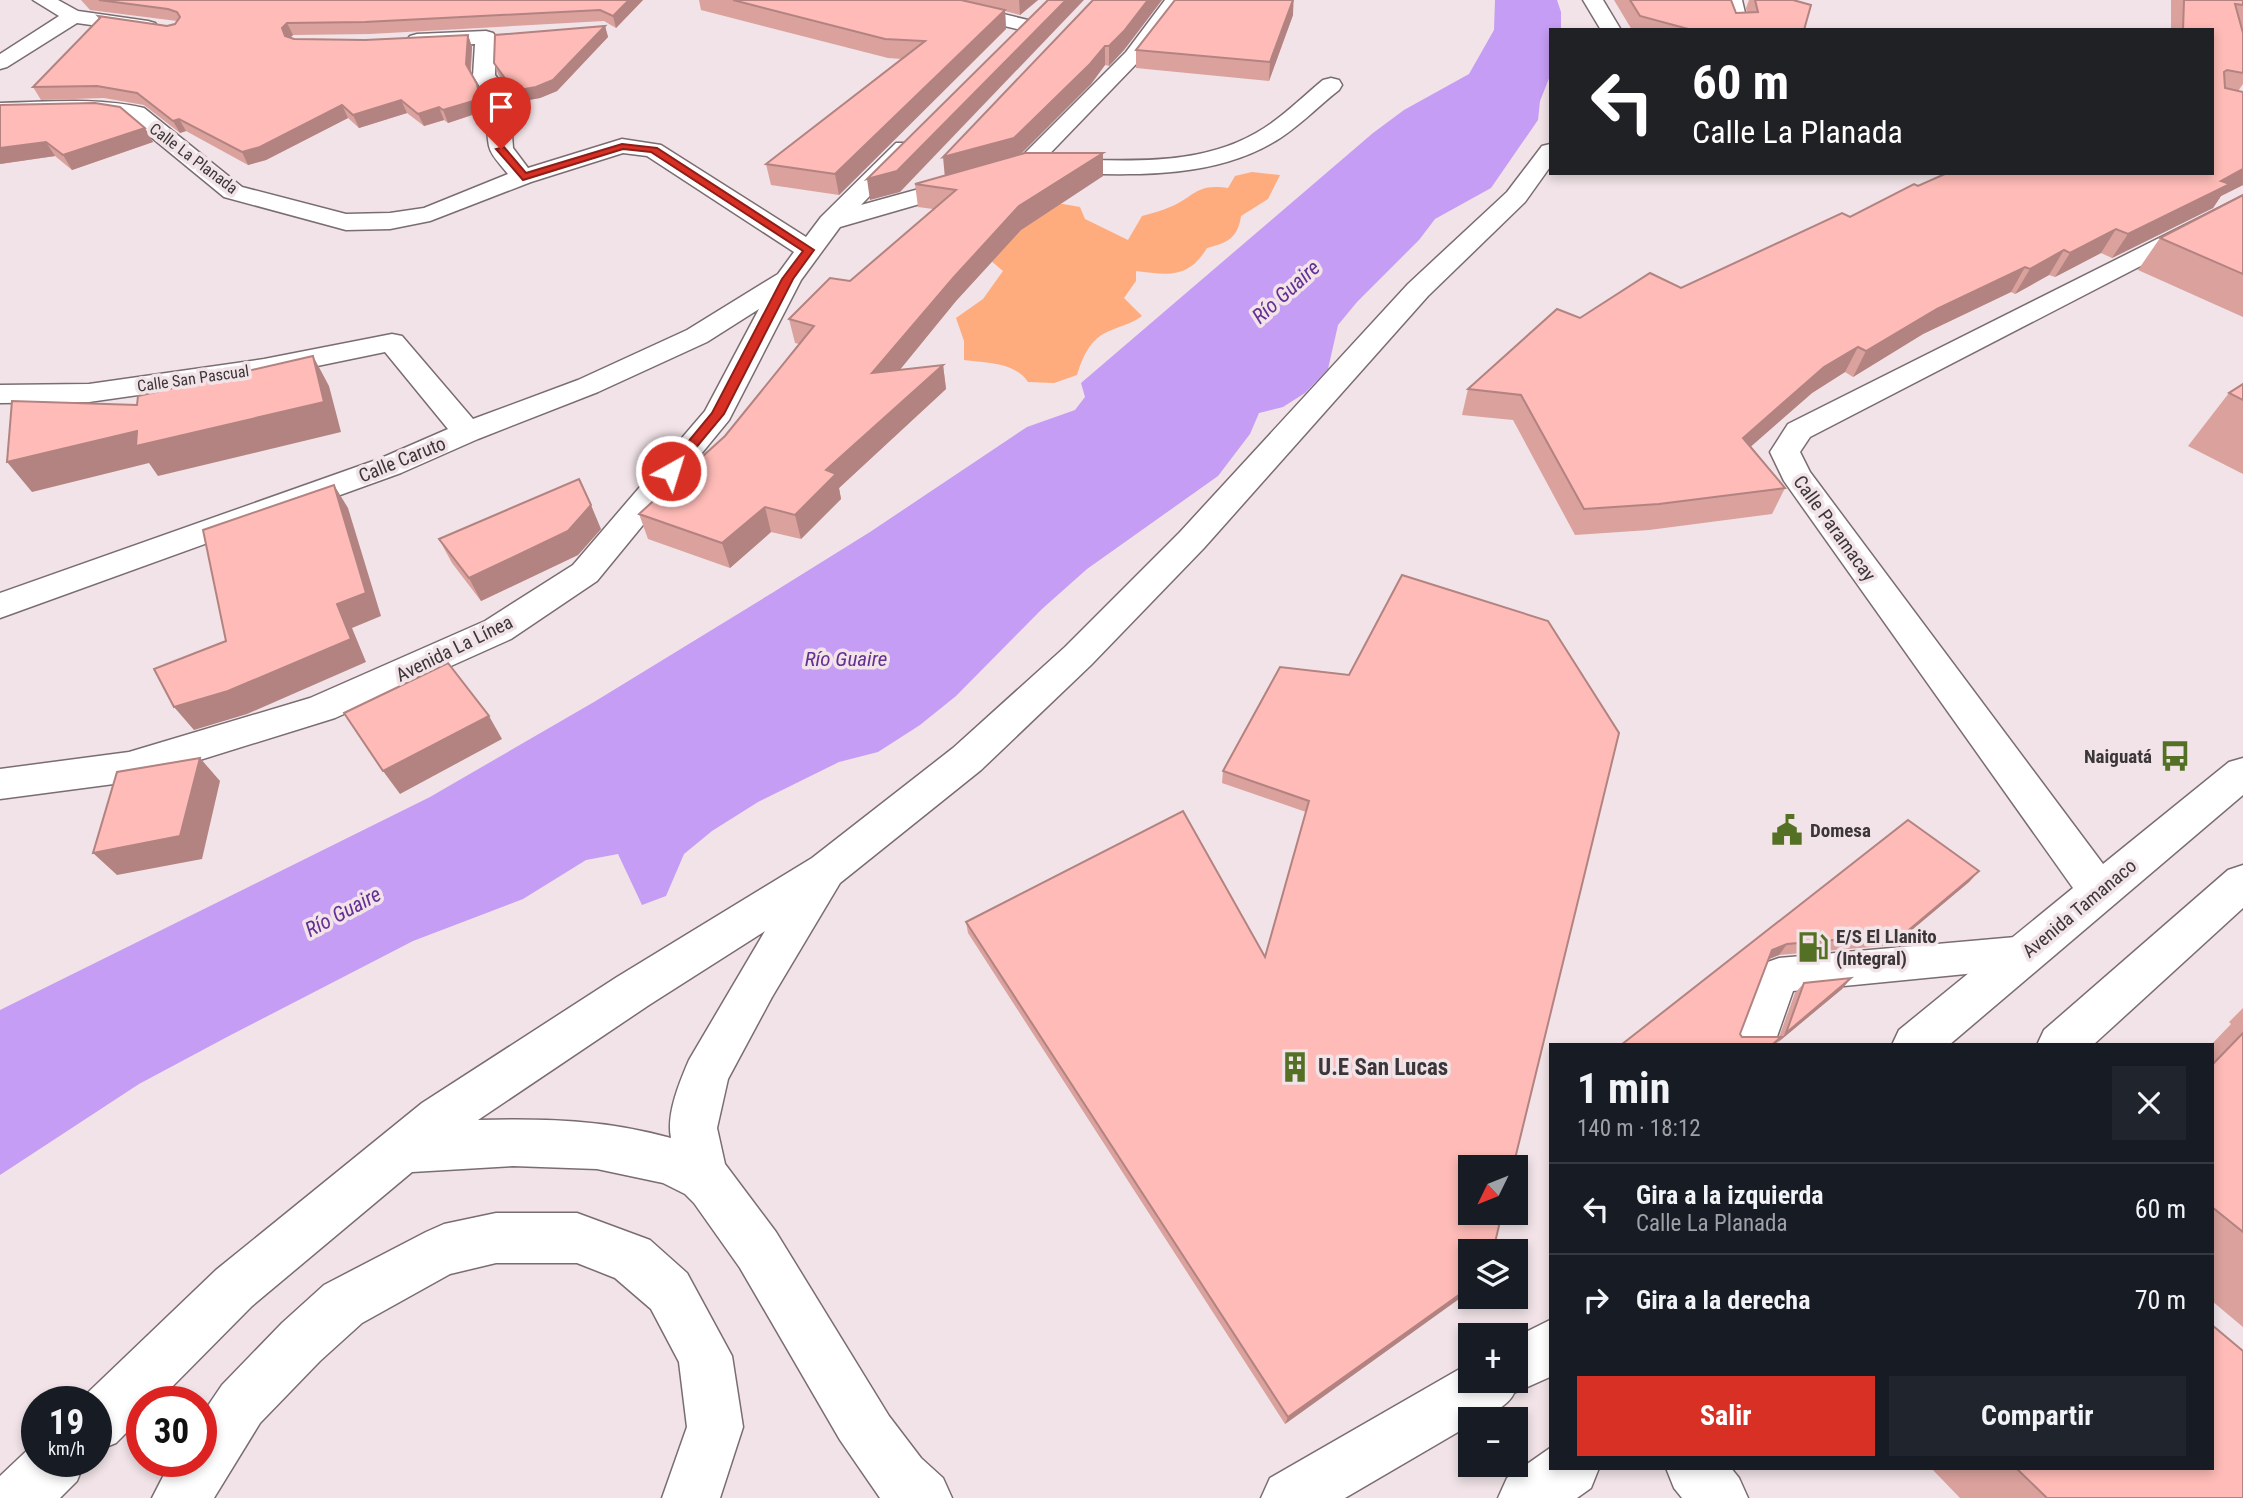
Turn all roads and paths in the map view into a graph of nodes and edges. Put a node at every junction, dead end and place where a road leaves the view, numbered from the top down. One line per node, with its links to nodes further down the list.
1 (43, 0): 7 (street)
2 (920, 0): 8 (street)
3 (1175, 0): 21 (street)
4 (1593, 0): 10 (street)
5 (1732, 0): 11 (street)
6 (1044, 8): 8 (street)
7 (73, 16): 9 (street); 16 (street)
8 (1025, 24): 15 (street)
9 (162, 28)
10 (1610, 28)
11 (1739, 28)
12 (513, 36): 13 (street)
13 (486, 37): 14 (street); 23 (street)
14 (394, 41)
15 (1006, 44)
16 (0, 63)
17 (1331, 85): 21 (street)
18 (0, 110): 23 (street, Calle La Planada)
19 (918, 133): 26 (street, Avenida La Línea)
20 (1549, 151): 34 (street)
21 (1025, 166): 24 (street)
22 (937, 169): 24 (street)
23 (523, 177): 27 (street, Calle La Planada)
24 (909, 199): 26 (street)
25 (2243, 203): 36 (street, Calle Paramacay)
26 (830, 222): 27 (street, Avenida La Línea)
27 (809, 250): 28 (street, Avenida La Línea)
28 (788, 279): 30 (street, Calle Caruto); 33 (street, Avenida La Línea)
29 (0, 394): 30 (street, Calle San Pascual)
30 (467, 432): 31 (street, Calle Caruto)
31 (0, 606)
32 (2243, 773): 36 (street, Avenida Tamanaco)
33 (0, 785)
34 (827, 870): 41 (street); 42 (street)
35 (2243, 882): 40 (street)
36 (2099, 891): 37 (street, Avenida Tamanaco)
37 (2026, 951): 38 (lane); 39 (street, Avenida Tamanaco)
38 (1755, 1043)
39 (1917, 1043)
40 (2062, 1043)
41 (400, 1150): 42 (street); 46 (street)
42 (703, 1177): 53 (street)
43 (1549, 1348): 44 (street)
44 (1528, 1360)
45 (1471, 1393): 54 (street)
46 (112, 1407)
47 (1568, 1470): 55 (street)
48 (1696, 1470): 56 (street)
49 (41, 1477): 50 (street)
50 (19, 1498)
51 (181, 1498): 52 (street)
52 (691, 1498)
53 (923, 1498)
54 (1290, 1498)
55 (1527, 1498)
56 (1719, 1498)

